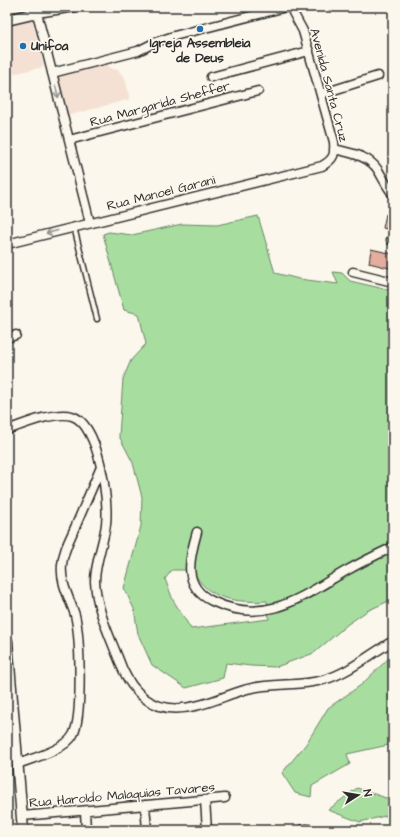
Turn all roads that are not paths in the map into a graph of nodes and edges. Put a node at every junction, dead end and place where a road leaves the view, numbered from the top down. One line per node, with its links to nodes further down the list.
1 (75, 7): 4 (street)
2 (286, 7): 7 (street)
3 (290, 7): 6 (street, Avenida Santa Cruz)
4 (36, 10): 5 (street); 7 (street)
5 (7, 20)
6 (309, 51): 9 (street); 11 (street, Avenida Santa Cruz)
7 (52, 72): 12 (street, one-way to 12)
8 (378, 76): 11 (street)
9 (211, 77)
10 (258, 91): 12 (street, Rua Margarida Sheffer)
11 (321, 94): 13 (street, Avenida Santa Cruz)
12 (69, 140): 16 (street)
13 (334, 149): 14 (street, Avenida Santa Cruz); 15 (street)
14 (322, 166): 16 (street, Rua Manoel Garani)
15 (393, 194)
16 (90, 222): 17 (street, Rua Manoel Garani)
17 (74, 227): 18 (street, Rua Manoel Garani, one-way to 18); 21 (lane)
18 (7, 244)
19 (353, 272): 20 (street)
20 (393, 282)
21 (98, 319)
22 (16, 335): 23 (street)
23 (7, 338)
24 (7, 430): 25 (street)
25 (101, 467): 29 (street); 30 (street)
26 (197, 532): 27 (street)
27 (393, 547)
28 (7, 641): 30 (street)
29 (393, 641)
30 (18, 764): 35 (street)
31 (224, 798): 32 (street, Rua Haroldo Malaquias Tavares)
32 (205, 800): 33 (street, Rua Haroldo Malaquias Tavares); 39 (street)
33 (145, 805): 34 (street, Rua Haroldo Malaquias Tavares); 38 (street)
34 (85, 811): 35 (street, Rua Haroldo Malaquias Tavares); 37 (street)
35 (22, 816): 36 (street)
36 (23, 830)
37 (86, 830)
38 (147, 830)
39 (207, 830)
40 (302, 830): 41 (street)
41 (316, 830)

